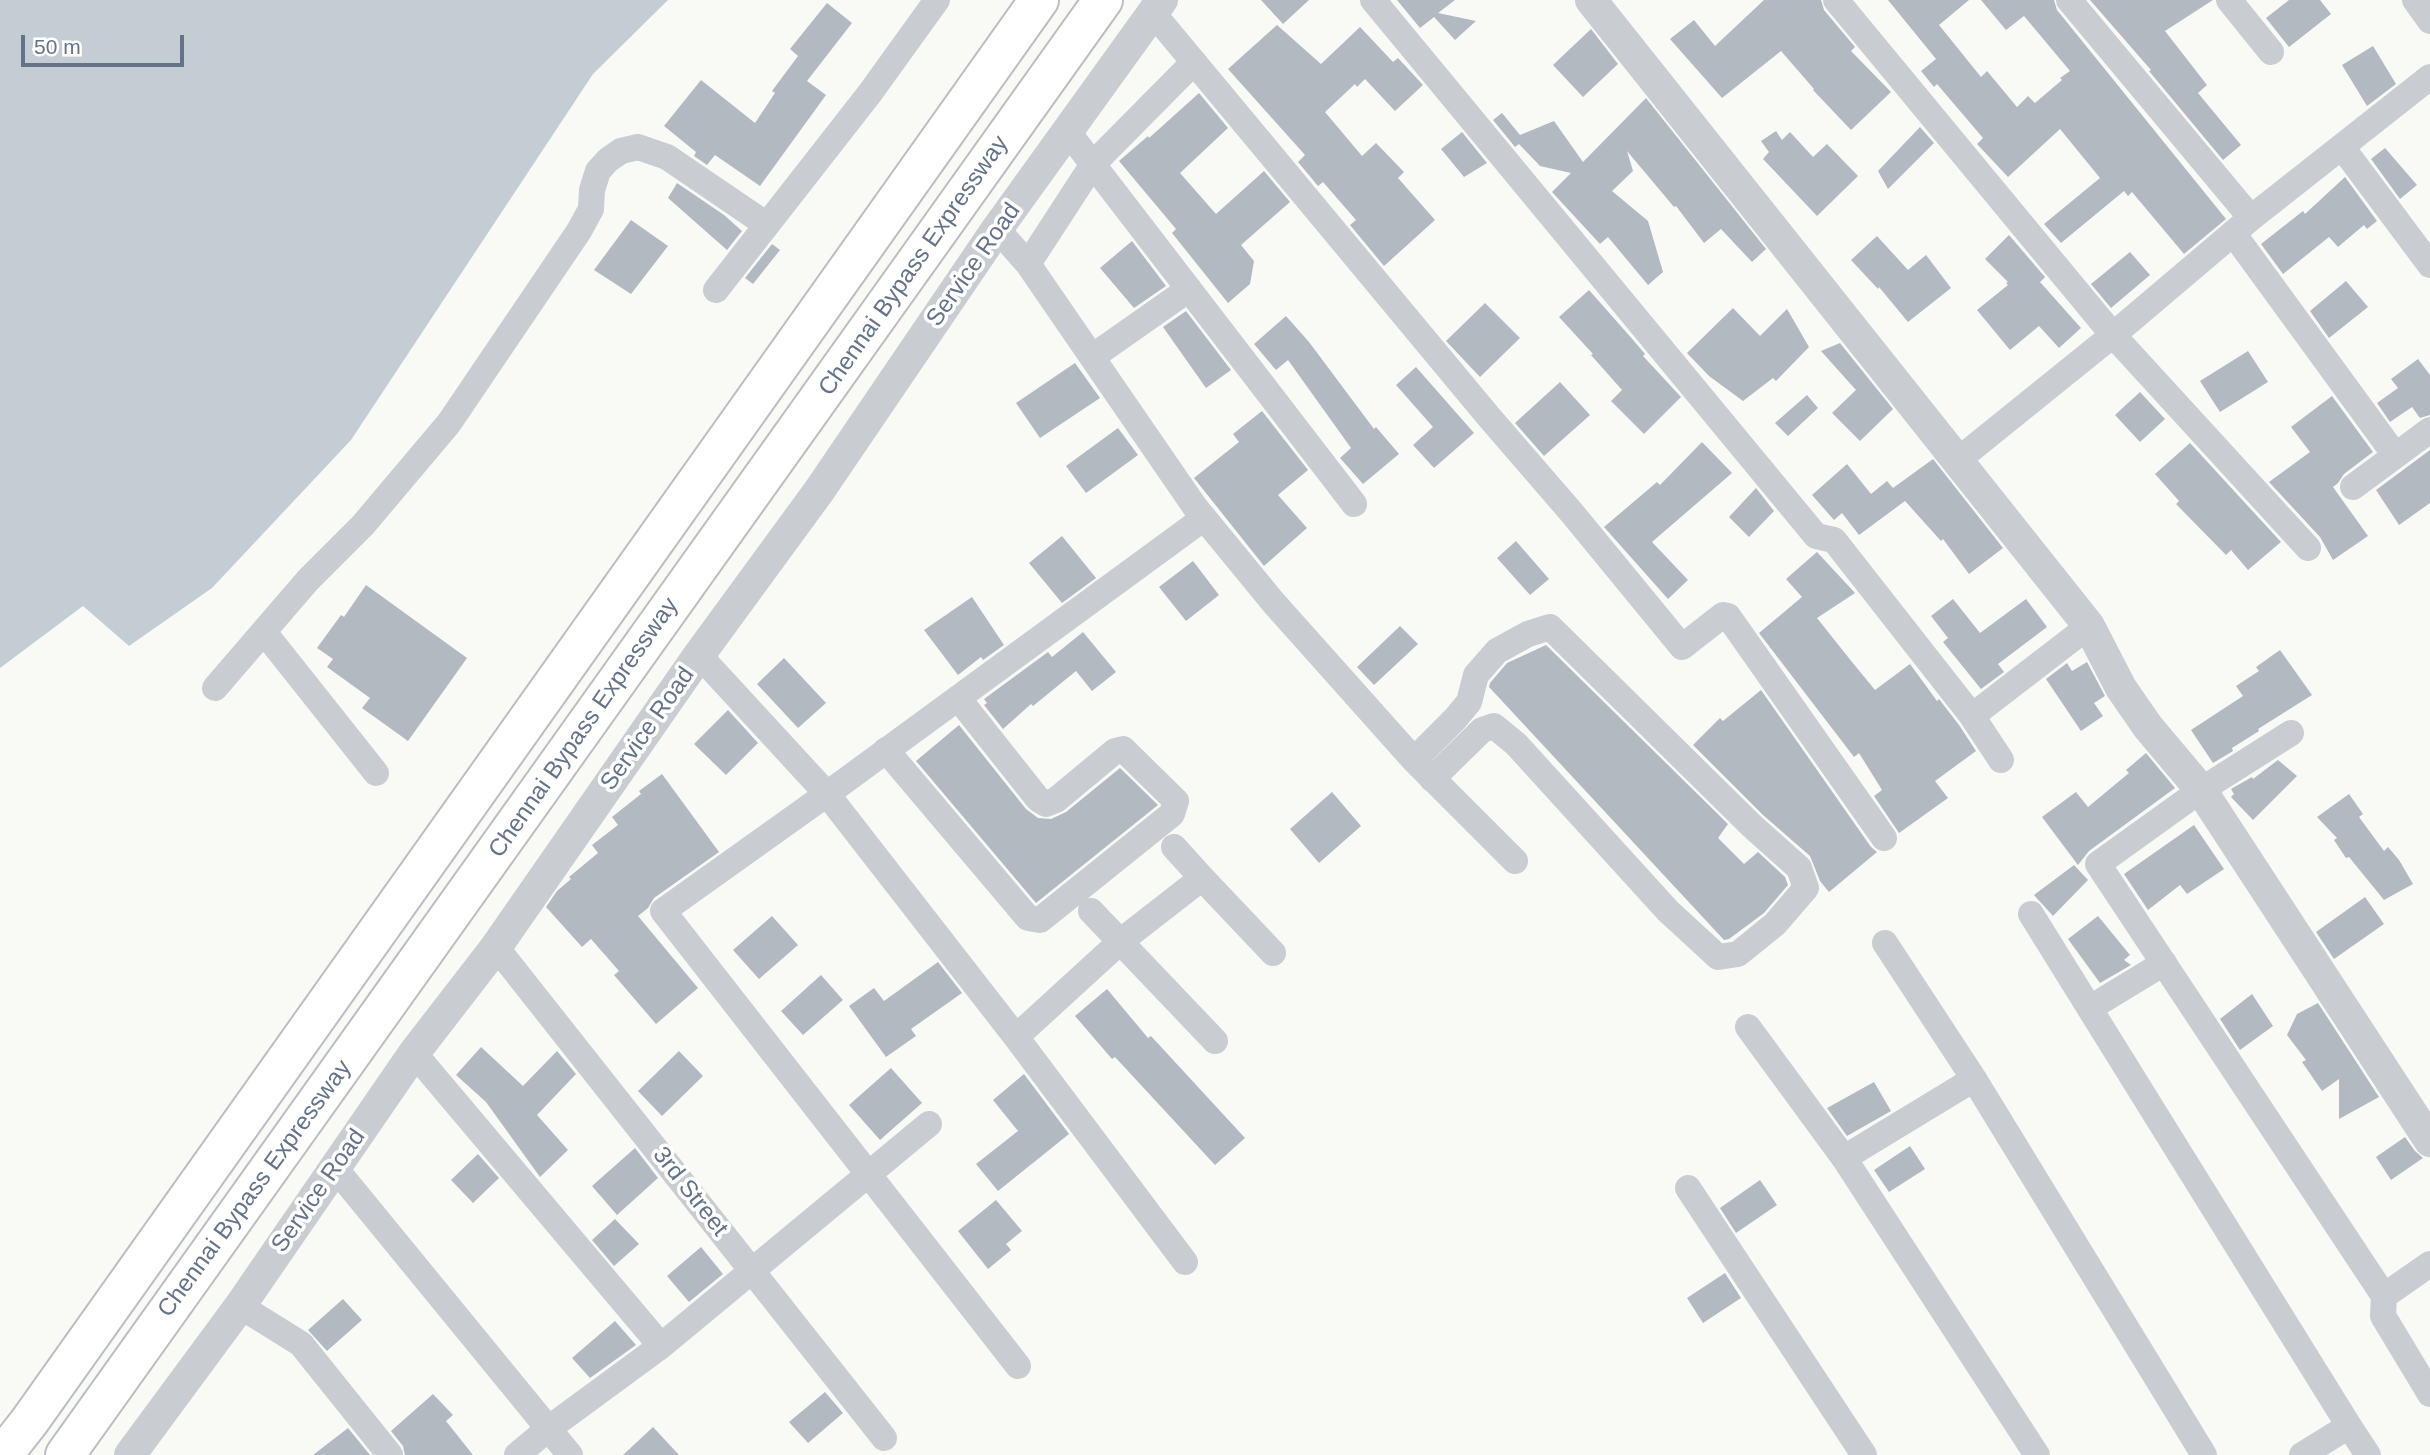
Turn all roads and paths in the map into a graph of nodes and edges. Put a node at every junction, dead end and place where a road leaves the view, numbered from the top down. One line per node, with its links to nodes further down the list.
1 (937, 0): 18 (street)
2 (1039, 0): 82 (highway, Chennai Bypass Expressway)
3 (1103, 0): 83 (highway, Chennai Bypass Expressway)
4 (1373, 0): 39 (street)
5 (1591, 0): 29 (street)
6 (1836, 0): 25 (street)
7 (2069, 0): 19 (street)
8 (2229, 0): 12 (street)
9 (2415, 0): 11 (street)
10 (1157, 6): 13 (street); 15 (street, Service Road)
11 (2430, 22)
12 (2270, 52)
13 (1194, 62): 17 (street); 48 (street)
14 (2430, 78): 16 (street)
15 (1068, 132): 17 (street); 20 (street, Service Road)
16 (2342, 147): 19 (street); 22 (street)
17 (1093, 164): 21 (street); 23 (street)
18 (767, 225): 24 (street); 35 (street)
19 (2242, 226): 25 (street); 28 (street)
20 (997, 229): 21 (street); 36 (street, Service Road)
21 (1028, 264): 26 (street)
22 (2430, 265)
23 (1189, 289): 26 (street); 31 (street)
24 (716, 290)
25 (2113, 335): 29 (street); 33 (street)
26 (1092, 357): 32 (street)
27 (2430, 430): 28 (street)
28 (2395, 455): 30 (street)
29 (1958, 460): 34 (street)
30 (2353, 487)
31 (1354, 504)
32 (1204, 518): 38 (street); 42 (street)
33 (2308, 548)
34 (2090, 626): 39 (street); 46 (street)
35 (264, 632): 37 (street); 44 (street)
36 (699, 655): 47 (street); 56 (street, Service Road)
37 (215, 688)
38 (963, 704): 41 (street); 41 (street)
39 (1972, 716): 43 (street)
40 (2291, 733): 46 (street)
41 (893, 757): 47 (street)
42 (1413, 760): 45 (street); 45 (street)
43 (2001, 760)
44 (376, 773)
45 (1432, 779): 50 (street)
46 (2202, 790): 58 (street); 66 (street)
47 (827, 794): 61 (street); 69 (street)
48 (1884, 838)
49 (1174, 847): 51 (street)
50 (1516, 861)
51 (1202, 878): 54 (street); 57 (street)
52 (1091, 911): 54 (street)
53 (2031, 914): 59 (street)
54 (1121, 941): 61 (street); 62 (street)
55 (1885, 943): 64 (street)
56 (496, 947): 63 (street, Service Road); 73 (street, 3rd Street)
57 (1273, 953)
58 (2164, 963): 59 (street); 74 (street)
59 (2090, 1008): 79 (street)
60 (1748, 1027): 67 (street)
61 (1016, 1037): 71 (street)
62 (1214, 1041)
63 (414, 1053): 68 (street, Service Road); 76 (street)
64 (1974, 1079): 67 (street); 90 (street)
65 (929, 1124): 69 (street)
66 (2430, 1141)
67 (1844, 1158): 89 (street)
68 (335, 1168): 75 (street, Service Road); 80 (street)
69 (870, 1173): 73 (street); 77 (street)
70 (1688, 1188): 88 (street)
71 (1185, 1262)
72 (2430, 1264): 74 (street)
73 (752, 1271): 76 (street); 81 (street, 3rd Street)
74 (2384, 1296): 78 (street)
75 (240, 1306): 84 (street, Service Road); 85 (street)
76 (661, 1346): 80 (street)
77 (1018, 1366)
78 (2430, 1394)
79 (2349, 1426): 91 (street); 92 (street)
80 (548, 1429): 86 (street); 87 (street)
81 (884, 1438)
82 (3, 1455)
83 (65, 1455)
84 (130, 1455)
85 (390, 1455)
86 (517, 1455)
87 (570, 1455)
88 (1864, 1455)
89 (2038, 1455)
90 (2204, 1455)
91 (2302, 1455)
92 (2368, 1455)

